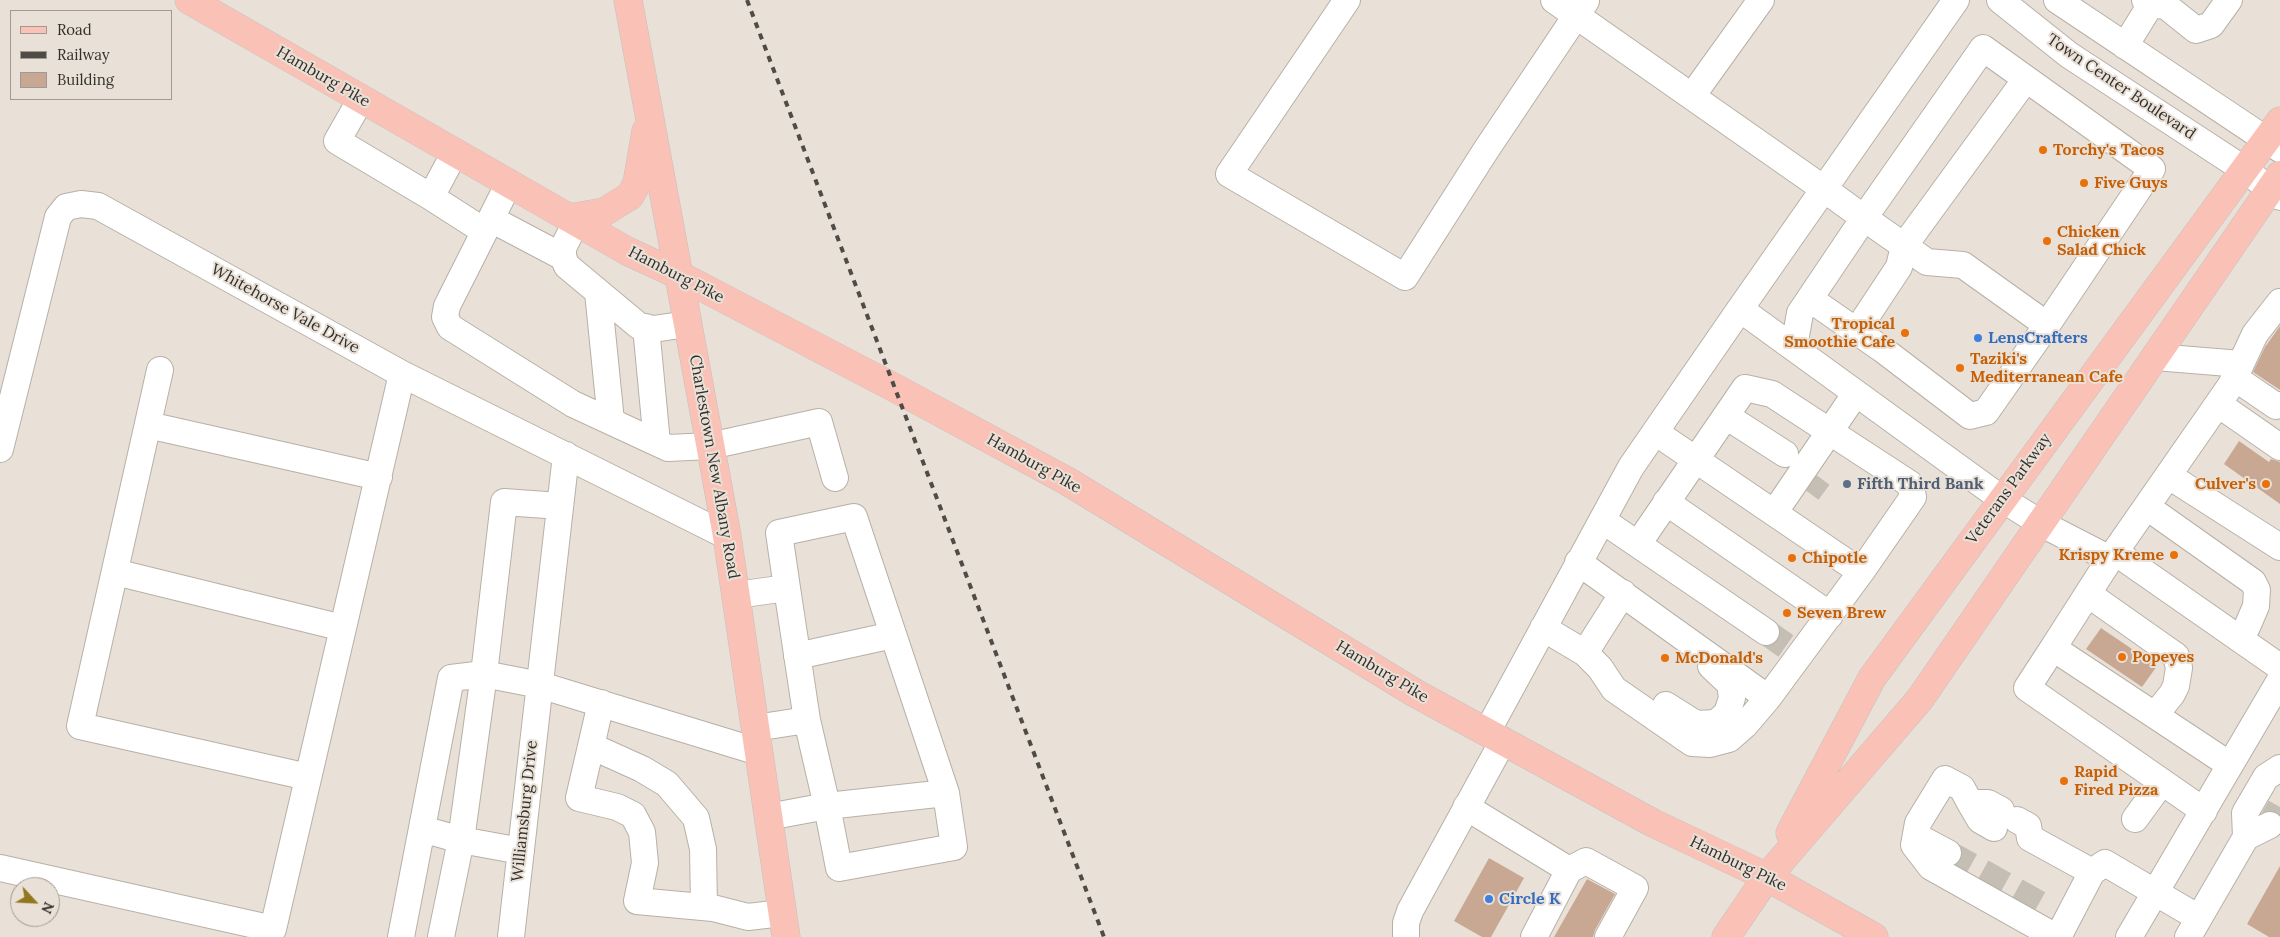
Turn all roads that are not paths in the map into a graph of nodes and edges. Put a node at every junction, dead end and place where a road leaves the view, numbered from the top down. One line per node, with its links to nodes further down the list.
1 (189, 0): 15 (main road, Hamburg Pike)
2 (628, 0): 16 (main road, Charlestown New Albany Road)
3 (1347, 0): 11 (street)
4 (1554, 0): 11 (street)
5 (1761, 0): 14 (street)
6 (1956, 0): 22 (street)
7 (2000, 0): 19 (street, Town Center Boulevard)
8 (2057, 0): 12 (street)
9 (2229, 0): 10 (street)
10 (2148, 2): 12 (street)
11 (1581, 8): 14 (street)
12 (2125, 46): 17 (street)
13 (2026, 79): 24 (street); 27 (street); 35 (street)
14 (1692, 96): 22 (street)
15 (361, 99): 18 (main road, Hamburg Pike); 23 (street)
16 (649, 115): 25 (main road); 29 (main road, Charlestown New Albany Road)
17 (2276, 137): 19 (main road, Veterans Parkway)
18 (456, 152): 20 (main road, Hamburg Pike); 23 (street)
19 (2245, 170): 21 (street, Town Center Boulevard); 61 (main road, Veterans Parkway)
20 (509, 183): 25 (main road, Hamburg Pike); 26 (street)
21 (2277, 188): 39 (main road, Veterans Parkway)
22 (1824, 189): 24 (street); 33 (street)
23 (431, 197): 26 (street)
24 (1864, 218): 27 (street); 31 (street)
25 (573, 220): 28 (street); 29 (main road, Hamburg Pike)
26 (488, 225): 28 (street); 47 (street)
27 (1904, 246): 35 (street); 37 (street)
28 (563, 257): 30 (street)
29 (679, 275): 34 (main road, Charlestown New Albany Road); 96 (main road, Hamburg Pike)
30 (598, 292): 36 (street); 47 (street)
31 (1810, 299): 37 (street); 38 (street)
32 (2280, 302): 41 (street)
33 (1740, 308): 38 (street); 49 (street)
34 (688, 324): 36 (street); 52 (main road, Charlestown New Albany Road)
35 (2047, 325): 37 (street)
36 (646, 328): 51 (street)
37 (1856, 332)
38 (1794, 347): 43 (street)
39 (2155, 357): 41 (street); 67 (main road, Veterans Parkway)
40 (160, 370): 48 (street)
41 (2238, 371): 44 (street); 45 (street)
42 (402, 374): 54 (street, Whitehorse Vale Drive); 56 (street, Whitehorse Vale Drive); 59 (street)
43 (1856, 393): 50 (street); 61 (street)
44 (2218, 404): 53 (street); 58 (street)
45 (2280, 405)
46 (1726, 416): 50 (street); 55 (street); 57 (street)
47 (611, 421): 51 (street)
48 (148, 425): 59 (street); 73 (street)
49 (1655, 432): 57 (street); 66 (street)
50 (1825, 437): 64 (street); 64 (street); 74 (street)
51 (657, 443): 52 (street)
52 (710, 446): 60 (street); 68 (main road, Charlestown New Albany Road)
53 (2280, 446)
54 (0, 449)
55 (1785, 454)
56 (566, 455): 63 (street, Williamsburg Drive); 68 (street, Whitehorse Vale Drive)
57 (1696, 460): 62 (street); 64 (street)
58 (2168, 476): 65 (street); 70 (street)
59 (378, 477): 80 (street)
60 (835, 478)
61 (2002, 499): 67 (street); 119 (main road, Veterans Parkway)
62 (1666, 502): 69 (street); 79 (street)
63 (560, 506): 89 (street); 91 (street, Williamsburg Drive)
64 (1778, 507): 74 (street)
65 (2147, 507): 71 (street); 83 (street)
66 (1602, 520): 69 (street); 72 (street)
67 (2042, 524): 71 (street); 119 (main road, Veterans Parkway)
68 (727, 536): 77 (main road, Charlestown New Albany Road)
69 (1638, 544): 84 (street)
70 (2280, 547)
71 (2113, 556): 76 (street); 83 (street)
72 (1578, 562): 78 (street); 81 (street)
73 (115, 572): 80 (street); 101 (street)
74 (1861, 572): 79 (street)
75 (787, 588): 77 (street); 82 (street); 86 (street)
76 (2088, 594): 85 (street); 94 (street)
77 (736, 595): 97 (main road, Charlestown New Albany Road)
78 (1631, 599): 87 (street); 87 (street); 92 (street)
79 (1830, 615): 84 (street)
80 (343, 628): 101 (street)
81 (1543, 628): 87 (street); 96 (street)
82 (894, 635): 86 (street); 103 (street)
83 (2238, 638): 88 (street)
84 (1784, 644): 92 (street)
85 (2054, 648): 94 (street); 102 (street)
86 (797, 656): 95 (street)
87 (1593, 661): 92 (street)
88 (2280, 667)
89 (484, 674): 91 (street); 110 (street); 113 (street)
90 (2280, 680): 99 (street)
91 (540, 685): 93 (street); 114 (street, Williamsburg Drive)
92 (1768, 698)
93 (601, 703): 97 (street); 98 (street)
94 (2154, 715): 99 (street)
95 (807, 720): 97 (street); 104 (street)
96 (1495, 736): 105 (street); 119 (main road, Hamburg Pike)
97 (757, 740): 107 (main road, Charlestown New Albany Road)
98 (591, 746): 121 (street); 121 (street)
99 (2230, 764): 106 (street)
100 (2280, 768): 112 (street)
101 (308, 777): 116 (street)
102 (2162, 782): 106 (street); 108 (street)
103 (946, 794): 104 (street); 104 (street)
104 (828, 806): 107 (street)
105 (1466, 807): 117 (street); 128 (street)
106 (2204, 811): 120 (street)
107 (768, 817): 122 (main road, Charlestown New Albany Road)
108 (2135, 819)
109 (2270, 826): 112 (street)
110 (422, 829): 113 (street); 125 (street)
111 (1916, 836): 115 (street); 118 (street); 123 (street)
112 (2246, 837): 124 (street)
113 (461, 840): 114 (street); 126 (street)
114 (521, 851): 127 (street, Williamsburg Drive)
115 (1948, 854)
116 (0, 868)
117 (1569, 870): 129 (street); 130 (street)
118 (2092, 872): 120 (street); 123 (street)
119 (1767, 877): 131 (main road, Veterans Parkway); 132 (main road, Hamburg Pike)
120 (2156, 892): 124 (street); 133 (street)
121 (704, 907): 122 (street)
122 (784, 925)
123 (2057, 925)
124 (2194, 927)
125 (401, 937)
126 (441, 937)
127 (511, 937)
128 (1406, 937)
129 (1534, 937)
130 (1608, 937)
131 (1726, 937)
132 (1874, 937)
133 (2129, 937)

